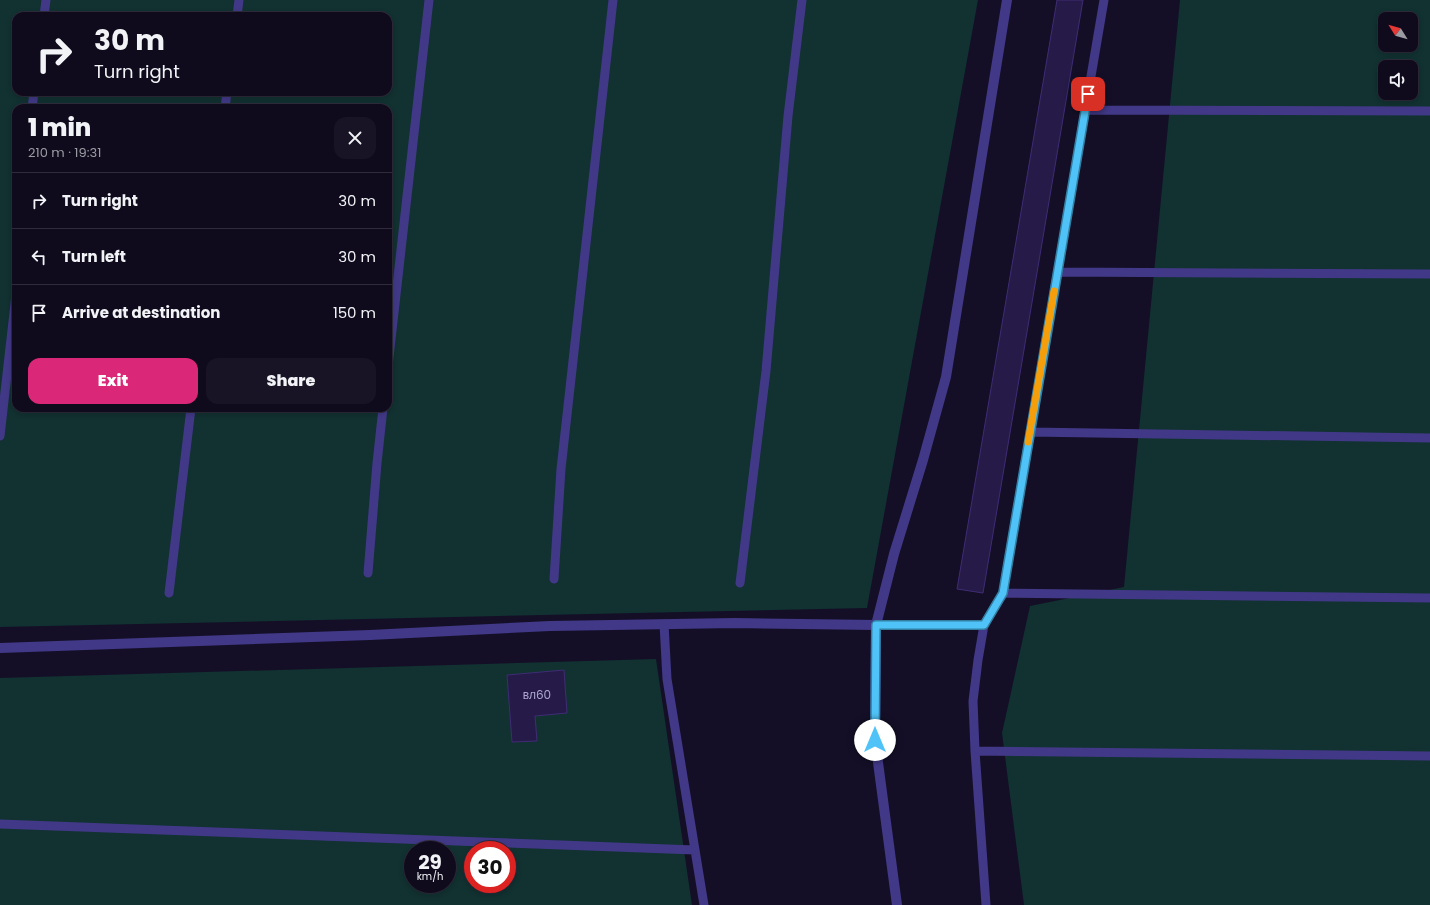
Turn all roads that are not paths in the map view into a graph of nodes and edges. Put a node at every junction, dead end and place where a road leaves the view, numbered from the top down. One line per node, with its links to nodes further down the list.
1 (46, 0): 8 (lane)
2 (239, 0): 9 (lane)
3 (429, 0): 15 (lane)
4 (613, 0): 22 (lane)
5 (802, 0): 23 (lane)
6 (1007, 0): 28 (street)
7 (1104, 0): 10 (lane)
8 (44, 12)
9 (238, 12)
10 (1085, 110): 11 (lane); 12 (lane)
11 (1430, 111)
12 (1058, 272): 13 (lane); 18 (lane)
13 (1430, 274)
14 (12, 330): 19 (lane)
15 (392, 330)
16 (191, 412): 24 (lane)
17 (383, 412): 21 (lane)
18 (1030, 432): 20 (lane); 25 (lane)
19 (0, 436)
20 (1430, 438)
21 (368, 573)
22 (554, 579)
23 (740, 583)
24 (169, 593)
25 (1003, 593): 26 (lane); 29 (lane)
26 (1430, 598)
27 (664, 624): 28 (street); 30 (street); 34 (lane)
28 (876, 625): 29 (lane); 36 (street)
29 (984, 625): 31 (lane)
30 (0, 648)
31 (975, 751): 32 (lane); 37 (lane)
32 (1430, 756)
33 (0, 824): 34 (lane)
34 (696, 850): 35 (lane)
35 (704, 905)
36 (897, 905)
37 (986, 905)

